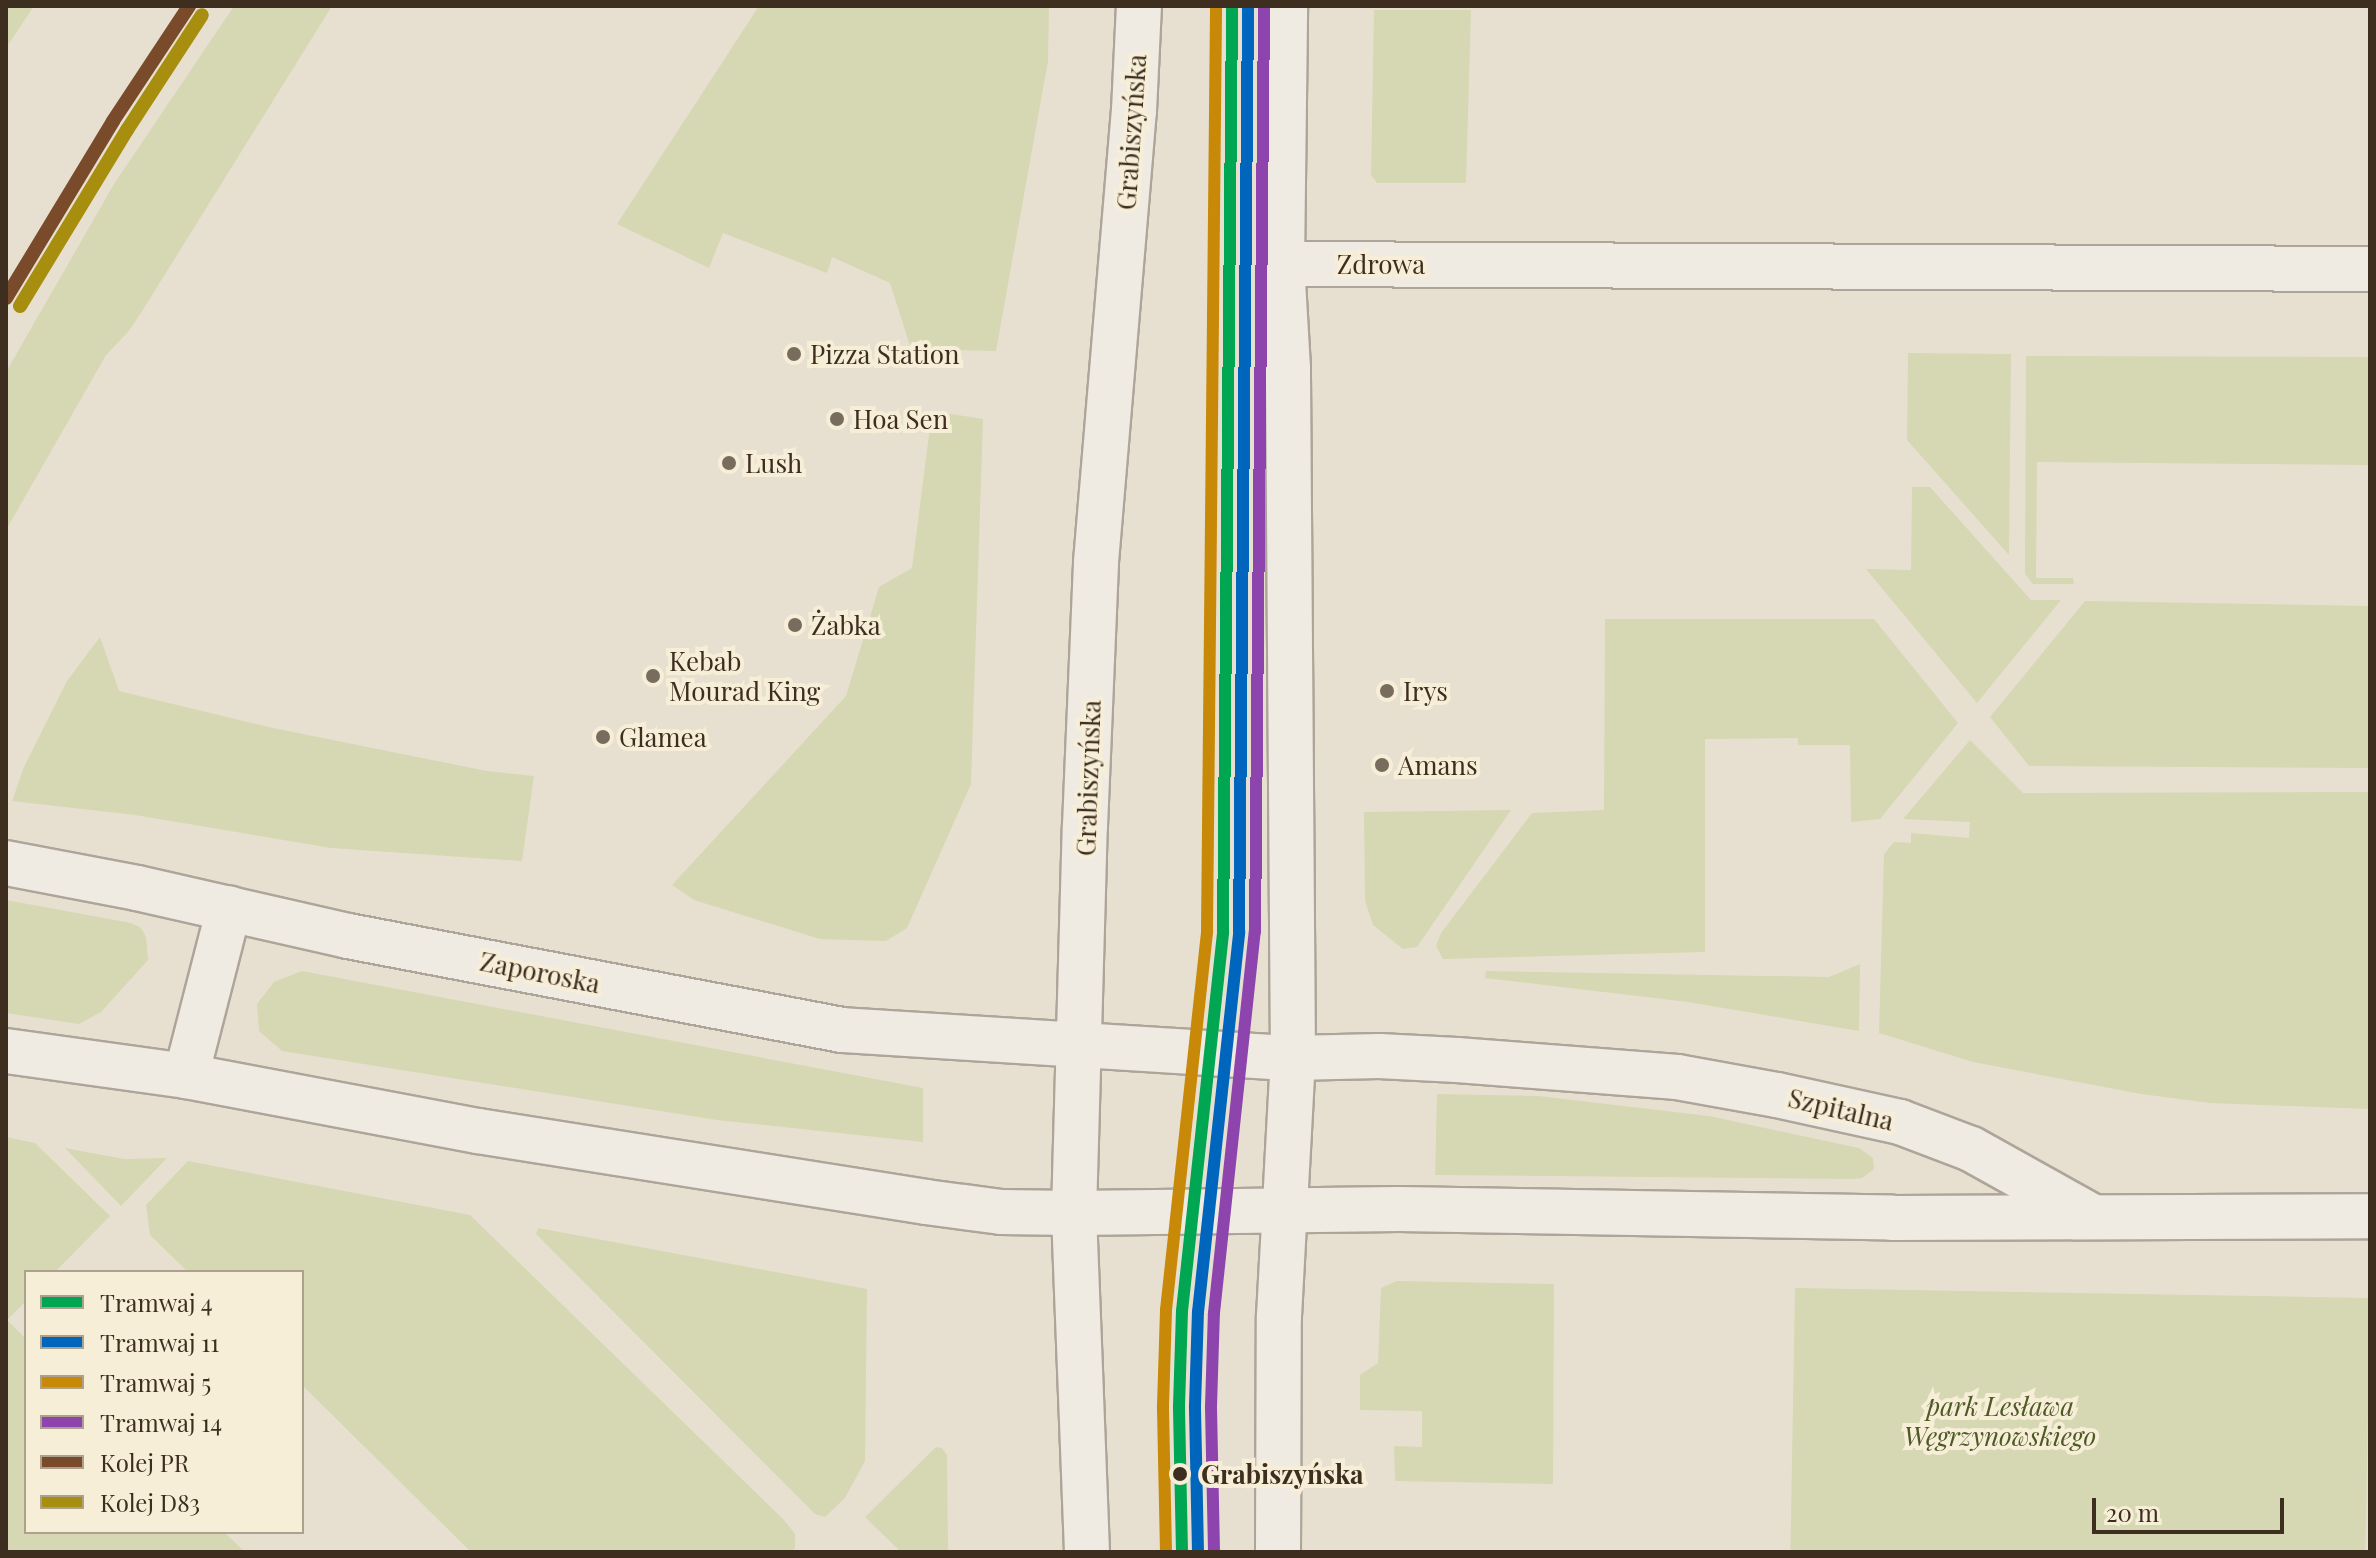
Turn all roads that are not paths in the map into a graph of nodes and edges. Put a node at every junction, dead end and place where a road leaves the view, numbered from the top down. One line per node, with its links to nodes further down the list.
1 (1139, 6): 7 (main road, Grabiszyńska)
2 (1285, 6): 3 (main road)
3 (1282, 264): 4 (main road, Zdrowa); 9 (main road)
4 (2370, 269)
5 (6, 863): 6 (main road, Zaporoska)
6 (229, 908): 7 (main road, Zaporoska); 10 (main road)
7 (1080, 1046): 9 (main road, Zaporoska); 12 (main road, Grabiszyńska)
8 (6, 1051): 10 (main road)
9 (1293, 1058): 11 (main road); 13 (main road, Szpitalna)
10 (186, 1076): 12 (main road)
11 (1284, 1210): 12 (main road); 13 (main road); 16 (main road)
12 (1074, 1213): 15 (main road, Grabiszyńska)
13 (2090, 1216): 14 (main road, Szpitalna)
14 (2370, 1216)
15 (1087, 1552)
16 (1278, 1552)

